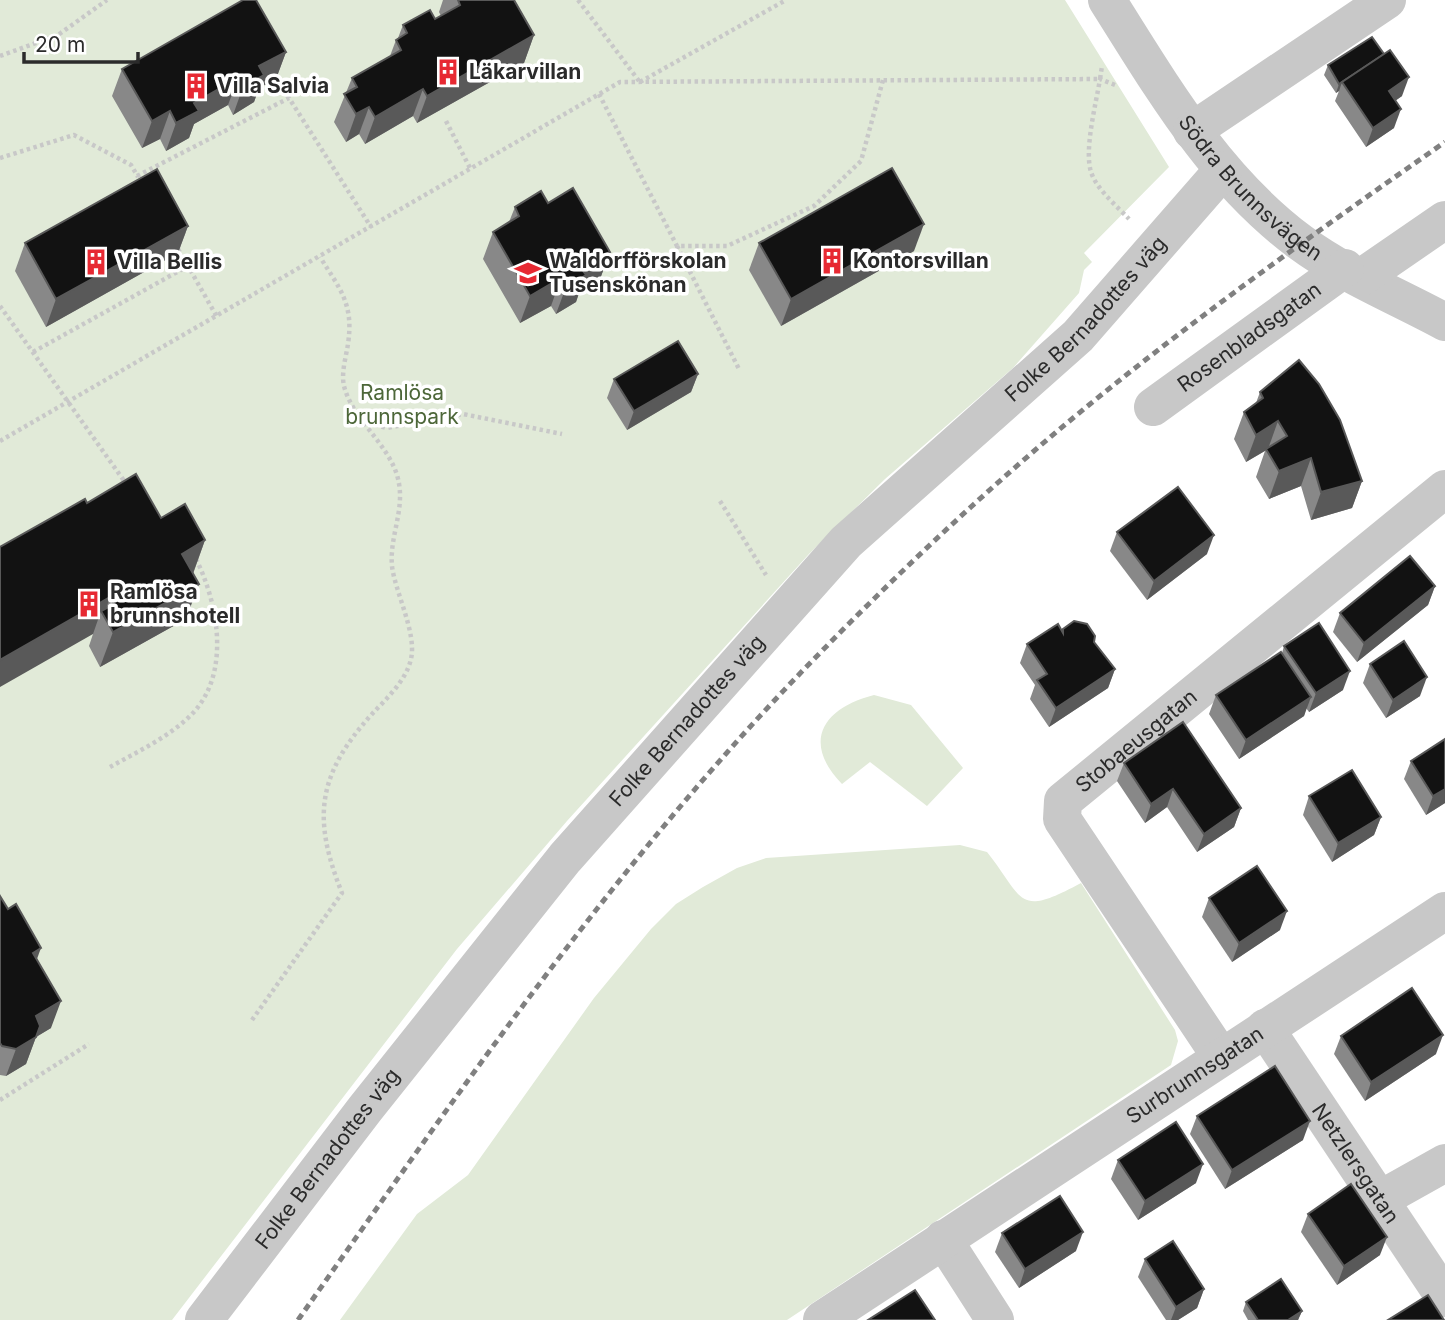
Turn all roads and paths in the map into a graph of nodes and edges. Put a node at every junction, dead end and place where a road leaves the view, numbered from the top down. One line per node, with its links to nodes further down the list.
1 (107, 0): 6 (path)
2 (578, 0): 10 (path)
3 (786, 0): 10 (path)
4 (1107, 0): 14 (street, Södra Brunnsvägen)
5 (1387, 0): 14 (street)
6 (0, 56)
7 (1109, 58): 8 (path)
8 (1100, 79): 9 (path); 12 (path); 20 (path)
9 (883, 80): 10 (path); 24 (path)
10 (640, 82): 11 (path)
11 (600, 94): 16 (path); 24 (path)
12 (1121, 94)
13 (446, 121): 16 (path)
14 (1192, 131): 17 (street, Södra Brunnsvägen)
15 (0, 158): 18 (path)
16 (471, 170): 22 (path)
17 (1223, 170): 27 (street, Södra Brunnsvägen); 42 (street, Folke Bernadottes väg)
18 (137, 176): 19 (path); 22 (path)
19 (144, 187)
20 (1129, 219)
21 (1445, 220): 27 (street, Rosenbladsgatan)
22 (372, 227): 25 (path)
23 (175, 244): 26 (path)
24 (677, 246): 32 (path)
25 (320, 257): 29 (path); 35 (path)
26 (188, 266): 29 (path); 31 (path)
27 (1353, 272): 30 (street, Södra Brunnsvägen); 34 (street, Rosenbladsgatan)
28 (0, 306): 31 (path)
29 (218, 317): 33 (path)
30 (1445, 323)
31 (33, 352): 33 (path)
32 (740, 371)
33 (68, 403): 37 (path); 39 (path)
34 (1153, 407)
35 (362, 418): 36 (path); 45 (path)
36 (562, 434)
37 (0, 441)
38 (1445, 489): 48 (street, Stobaeusgatan)
39 (135, 494)
40 (720, 502): 42 (path)
41 (192, 552): 43 (path)
42 (787, 608): 54 (street, Folke Bernadottes väg)
43 (110, 768)
44 (1445, 911): 46 (street, Surbrunnsgatan)
45 (252, 1020)
46 (1265, 1028): 48 (street, Surbrunnsgatan); 51 (street, Netzlersgatan)
47 (89, 1044): 49 (path)
48 (1221, 1057): 52 (street, Surbrunnsgatan)
49 (0, 1100)
50 (1445, 1163): 51 (street)
51 (1379, 1200): 53 (street, Netzlersgatan)
52 (943, 1239): 55 (street, Surbrunnsgatan); 56 (street)
53 (1445, 1298)
54 (204, 1320)
55 (822, 1320)
56 (995, 1320)

